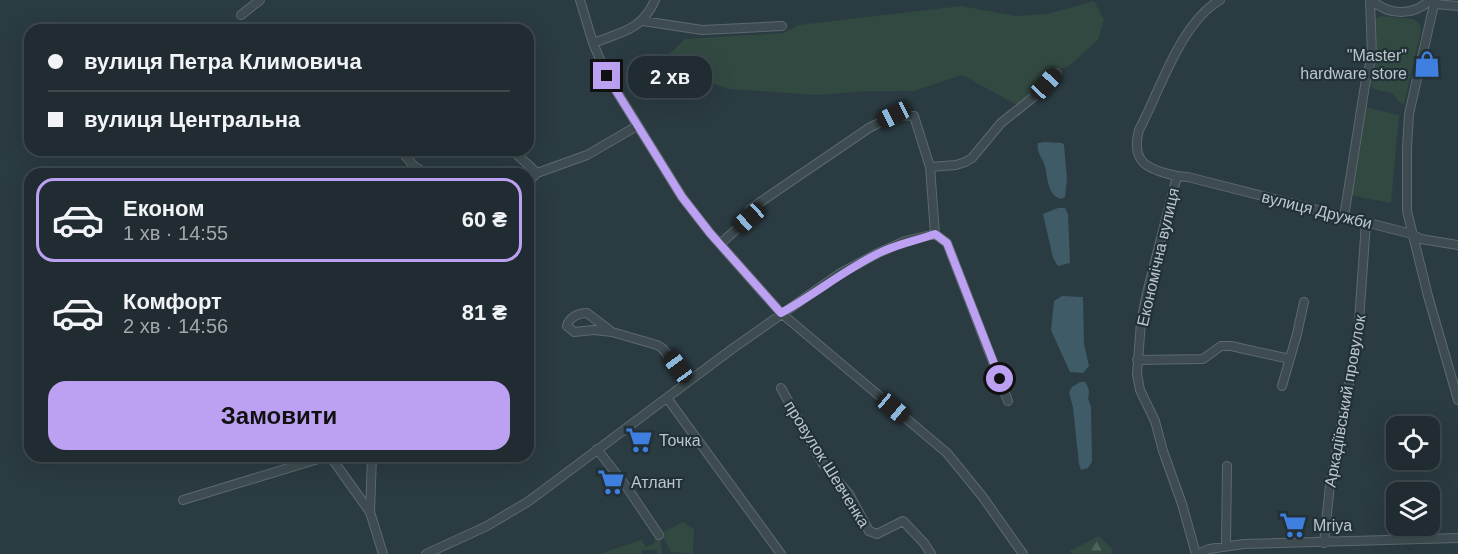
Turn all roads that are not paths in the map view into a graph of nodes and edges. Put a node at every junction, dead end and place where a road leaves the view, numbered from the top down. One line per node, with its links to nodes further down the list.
1 (260, 0): 8 (street)
2 (580, 0): 11 (street)
3 (655, 0): 9 (street)
4 (1220, 0): 22 (street, Економічна вулиця)
5 (1371, 0): 6 (street); 23 (street)
6 (1433, 1): 7 (street); 26 (street)
7 (1458, 6)
8 (241, 15)
9 (643, 21): 10 (street); 11 (street)
10 (782, 26)
11 (593, 43): 13 (street)
12 (1056, 73): 16 (street)
13 (637, 126): 20 (street); 27 (street)
14 (405, 156): 17 (street)
15 (519, 156): 18 (street)
16 (930, 167): 25 (street); 27 (street)
17 (417, 168)
18 (532, 168)
19 (534, 170): 20 (street)
20 (537, 173): 21 (street)
21 (534, 176)
22 (1176, 176): 23 (street, вулиця Дружби); 33 (street, Економічна вулиця)
23 (1344, 217): 24 (street, вулиця Дружби)
24 (1366, 223): 26 (street, вулиця Дружби); 49 (street, Аркадіївський провулок)
25 (935, 234): 30 (street); 39 (street)
26 (1412, 234): 28 (street, вулиця Дружби); 38 (street)
27 (720, 244): 30 (street)
28 (1458, 245)
29 (1304, 302): 32 (street)
30 (781, 313): 34 (street); 55 (street)
31 (612, 332): 31 (street); 34 (street)
32 (1290, 359): 33 (street); 35 (street)
33 (1137, 360): 56 (street, Економічна вулиця)
34 (689, 381): 37 (street)
35 (1282, 386)
36 (781, 388): 54 (street, провулок Шевченка)
37 (667, 398): 40 (street); 53 (street)
38 (1458, 400)
39 (1008, 401)
40 (597, 449): 47 (street); 52 (street)
41 (309, 462): 45 (street)
42 (333, 462): 46 (street)
43 (372, 462): 46 (street)
44 (1227, 466): 50 (street)
45 (183, 500)
46 (370, 512): 51 (street)
47 (659, 534)
48 (1458, 538): 49 (street)
49 (1324, 543): 50 (street)
50 (1226, 546): 56 (street)
51 (383, 554)
52 (426, 554)
53 (781, 554)
54 (931, 554)
55 (1023, 554)
56 (1196, 554)

